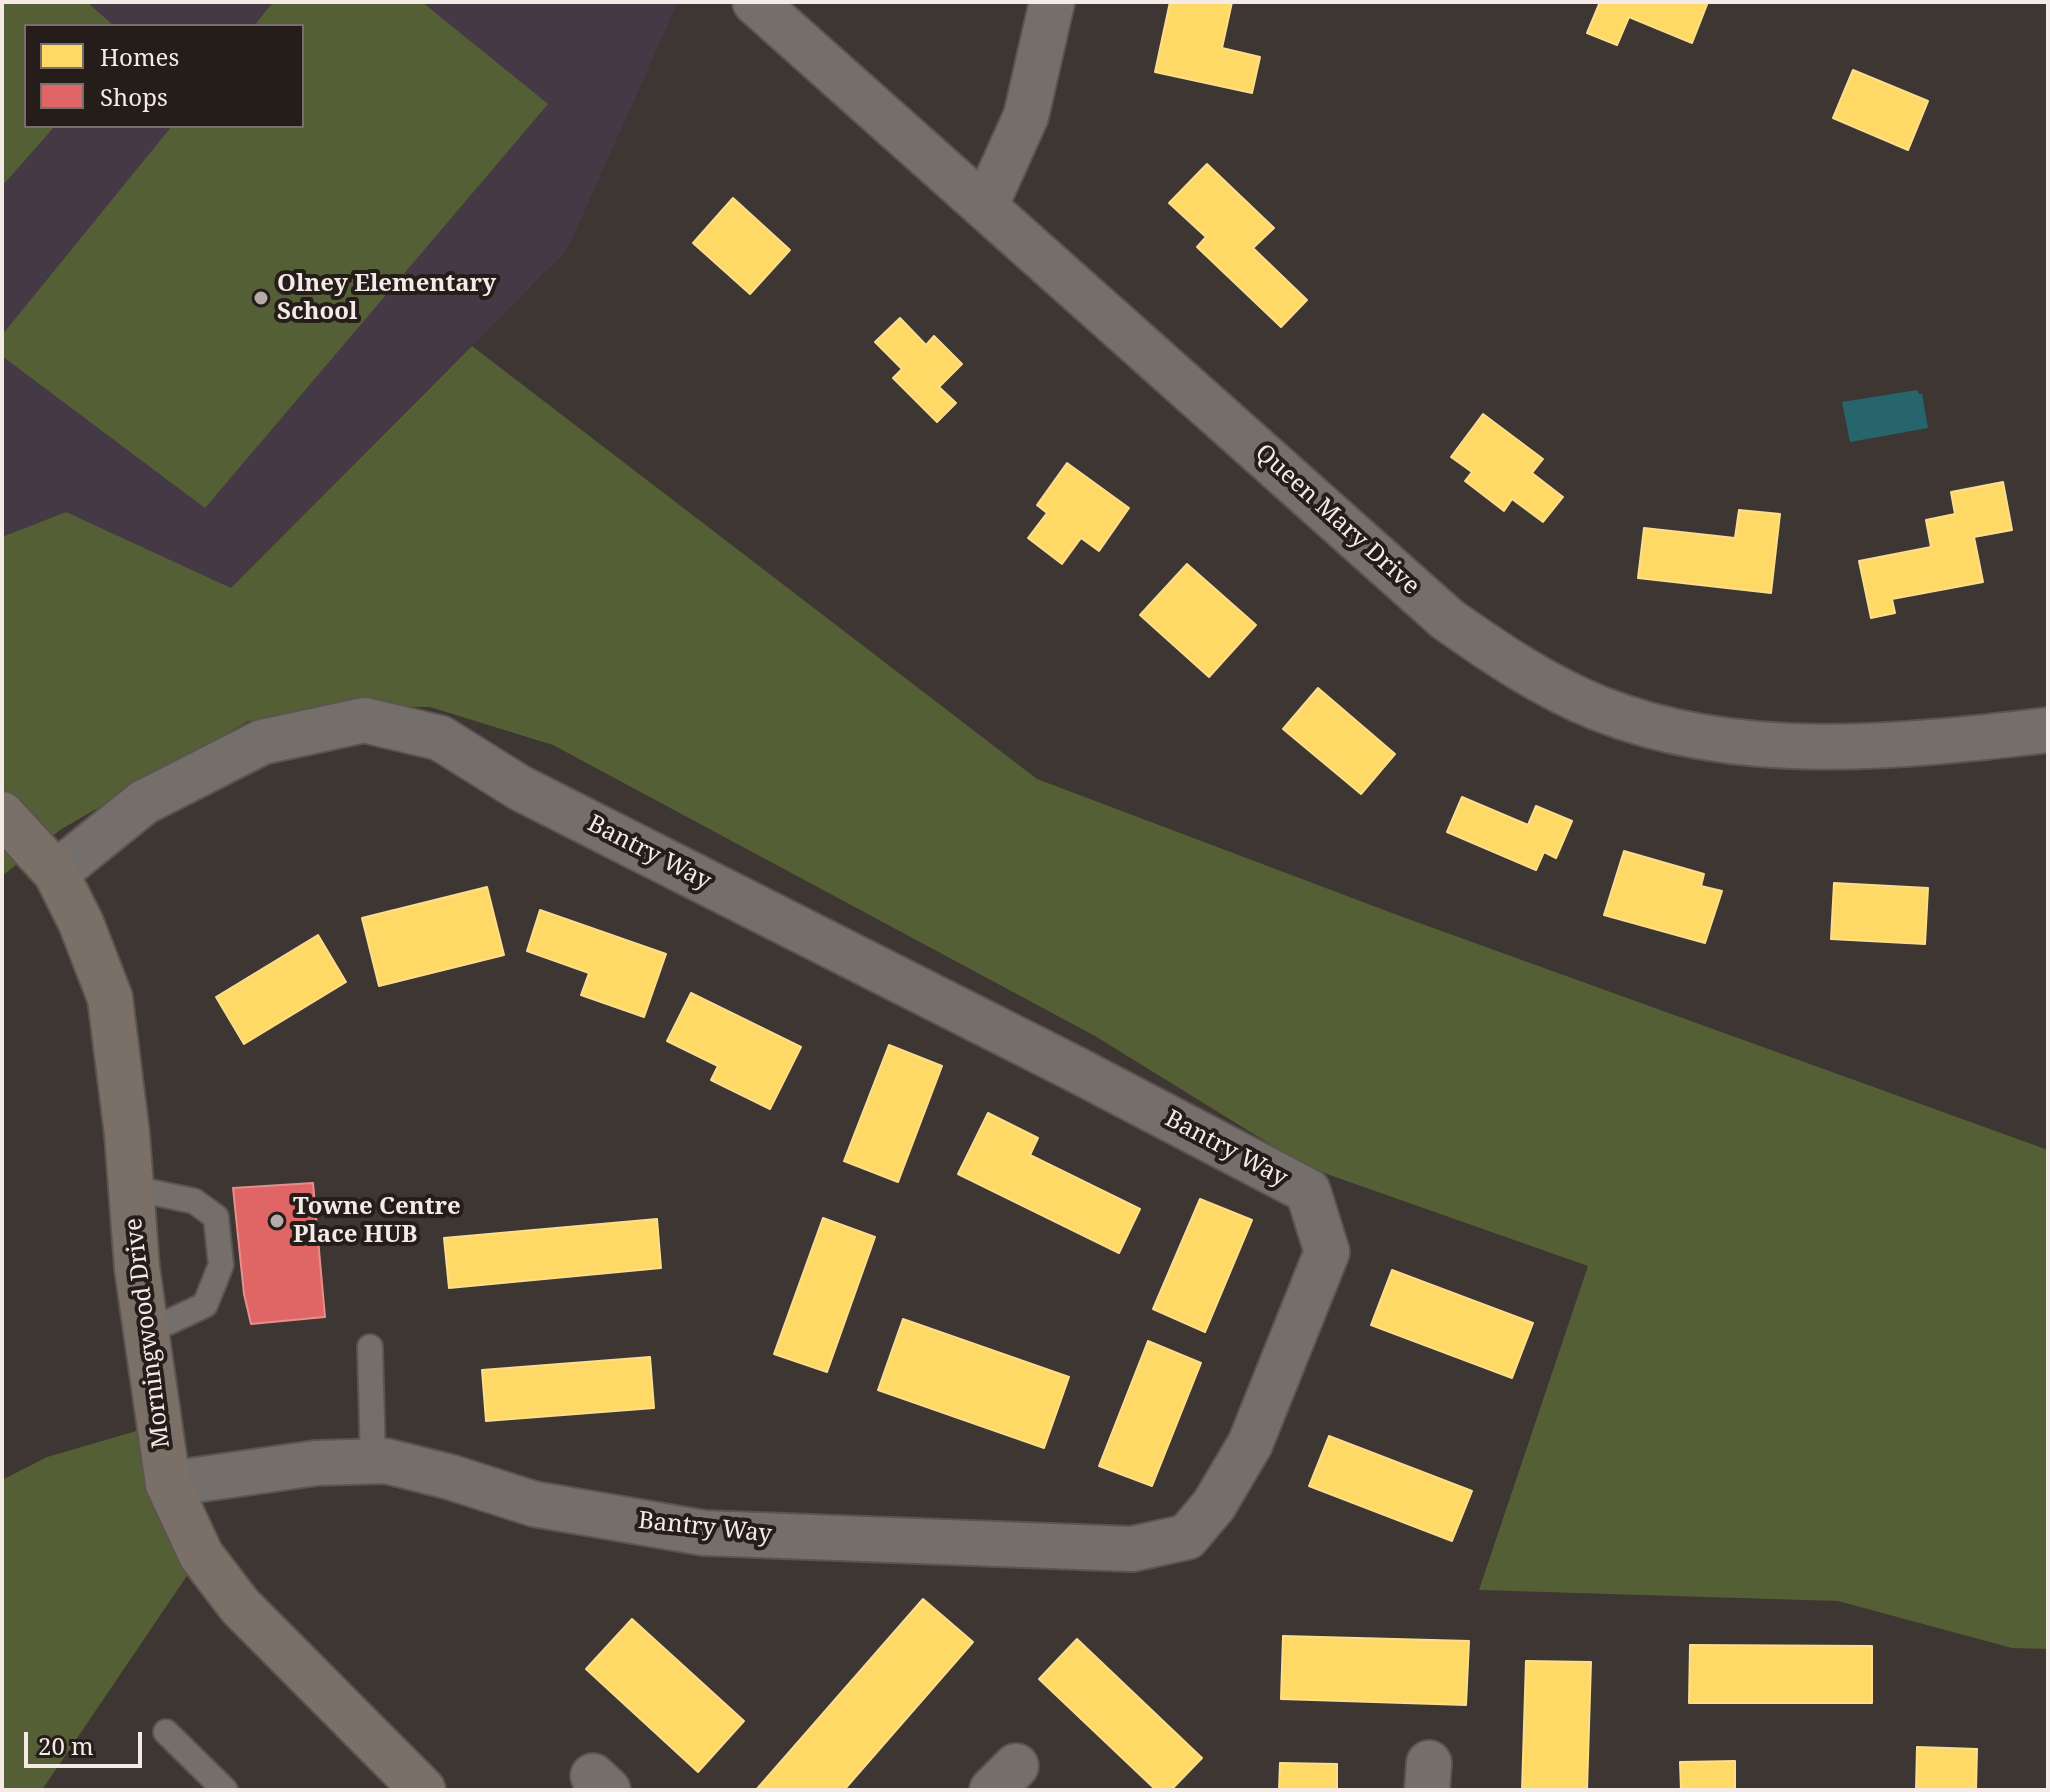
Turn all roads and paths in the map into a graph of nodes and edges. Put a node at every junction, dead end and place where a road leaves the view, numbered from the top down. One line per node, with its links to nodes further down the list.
1 (755, 2): 3 (street, Queen Mary Drive)
2 (1052, 2): 3 (street)
3 (985, 207): 4 (street, Queen Mary Drive)
4 (2048, 730)
5 (2, 814): 6 (street, Morningwood Drive)
6 (56, 873): 7 (street, Morningwood Drive); 10 (street, Bantry Way)
7 (131, 1188): 8 (street, Morningwood Drive); 8 (lane)
8 (145, 1333): 11 (street, Morningwood Drive)
9 (370, 1347): 10 (lane)
10 (373, 1462): 11 (street, Bantry Way)
11 (168, 1484): 14 (street, Morningwood Drive)
12 (166, 1732): 13 (lane)
13 (225, 1790)
14 (423, 1790)

